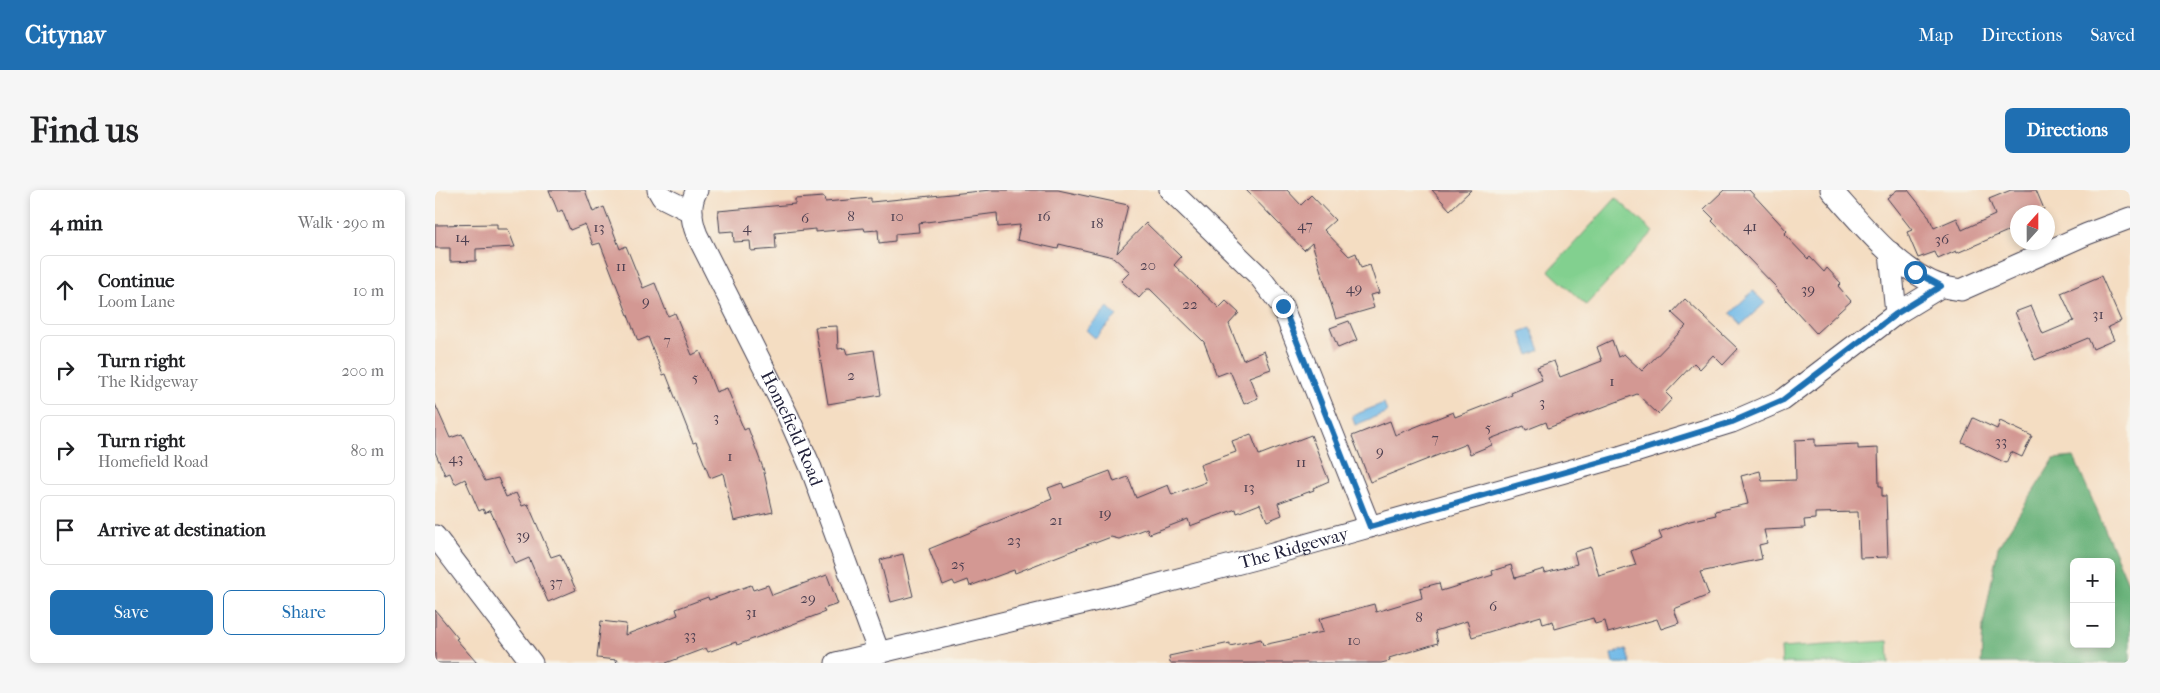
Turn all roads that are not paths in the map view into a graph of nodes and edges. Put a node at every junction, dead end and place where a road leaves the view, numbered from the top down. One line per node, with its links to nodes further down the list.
1 (658, 190): 5 (street)
2 (697, 190): 5 (street, Homefield Road)
3 (1170, 190): 10 (street)
4 (1831, 190): 7 (street)
5 (692, 212): 12 (street, Homefield Road)
6 (2130, 218): 8 (street)
7 (1890, 252): 8 (street); 9 (street)
8 (1941, 286): 9 (street, The Ridgeway)
9 (1896, 314): 10 (street, The Ridgeway)
10 (1370, 527): 12 (street, The Ridgeway)
11 (435, 536): 13 (street)
12 (879, 653): 14 (street, The Ridgeway)
13 (533, 663)
14 (836, 663)

